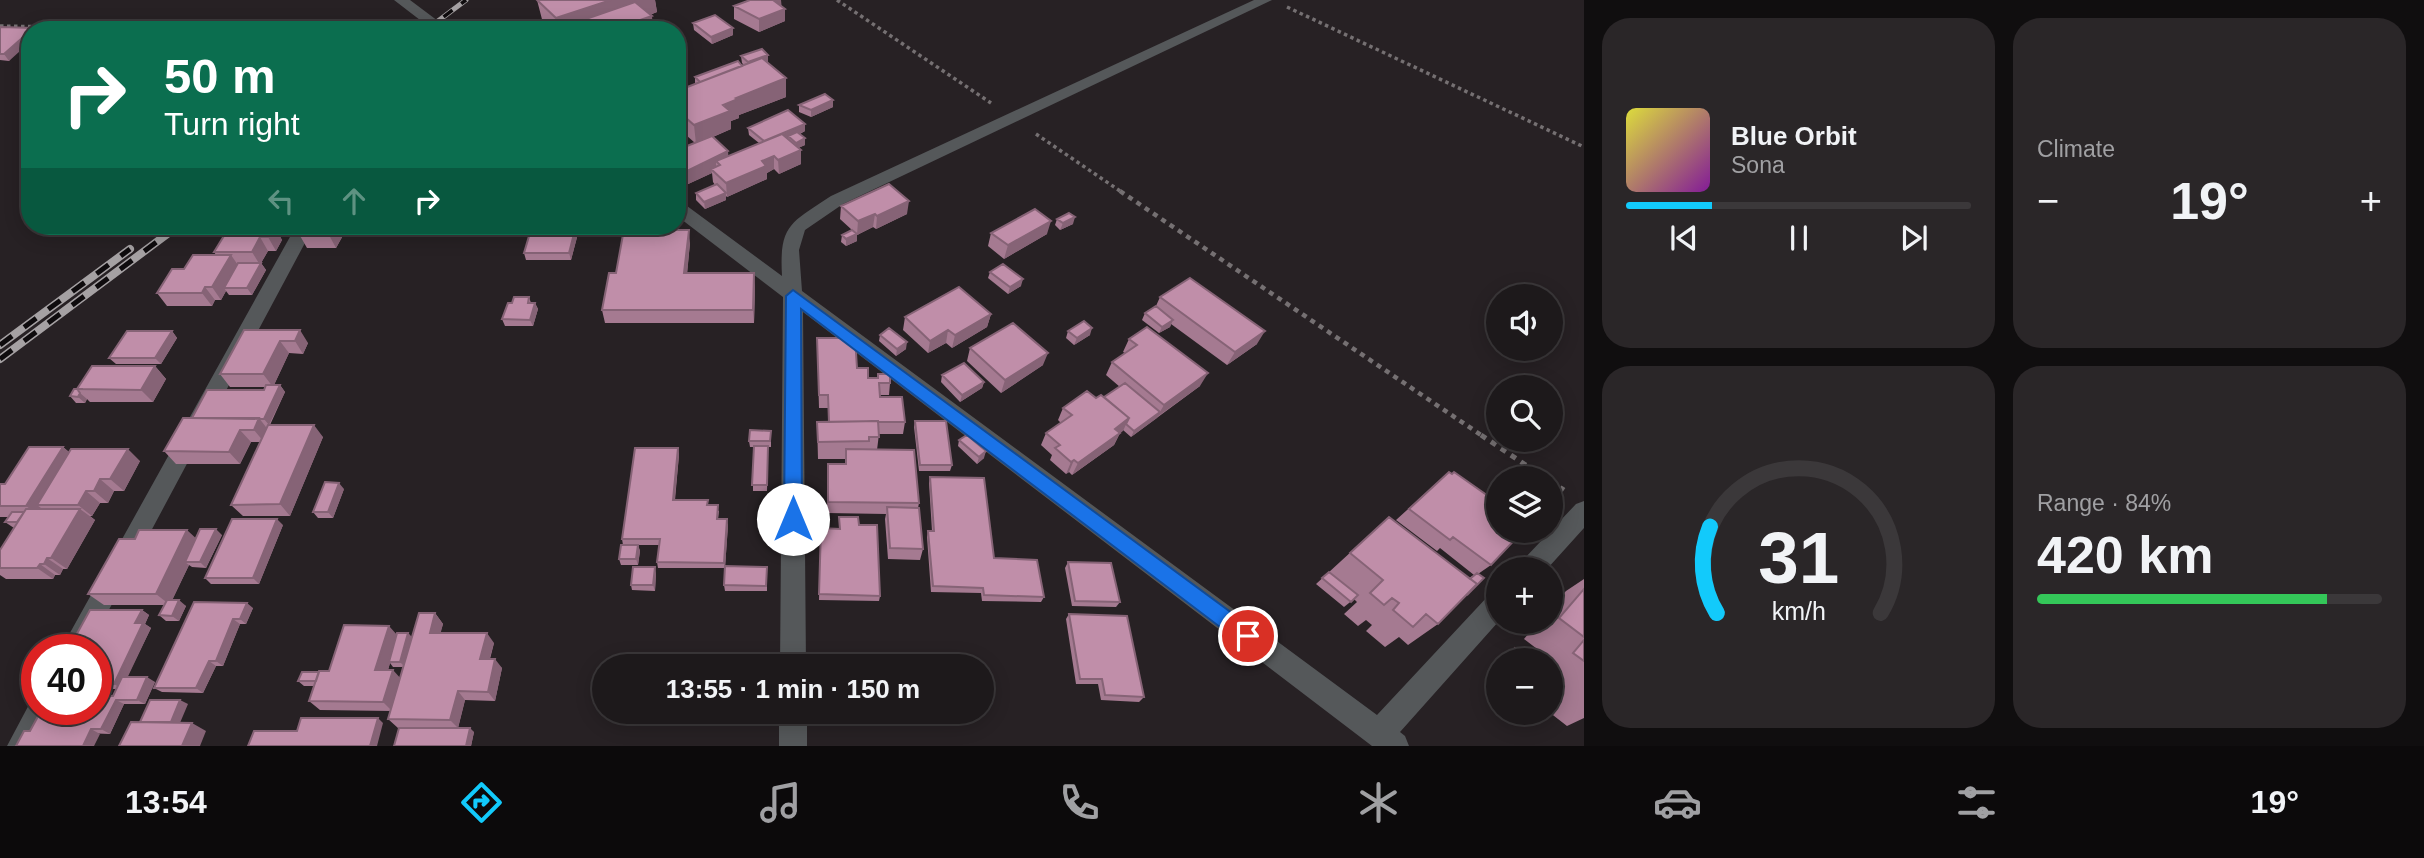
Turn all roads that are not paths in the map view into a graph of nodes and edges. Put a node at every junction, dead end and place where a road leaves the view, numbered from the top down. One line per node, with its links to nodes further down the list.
1 (401, 0): 3 (street)
2 (1265, 0): 6 (street)
3 (430, 21)
4 (686, 214): 6 (street)
5 (300, 235): 10 (street)
6 (793, 296): 11 (street); 14 (street)
7 (1584, 511): 8 (street)
8 (1542, 557)
9 (1486, 619): 14 (street)
10 (82, 634)
11 (793, 654)
12 (793, 724): 16 (street)
13 (33, 725): 15 (street)
14 (1387, 740)
15 (21, 746)
16 (793, 746)

